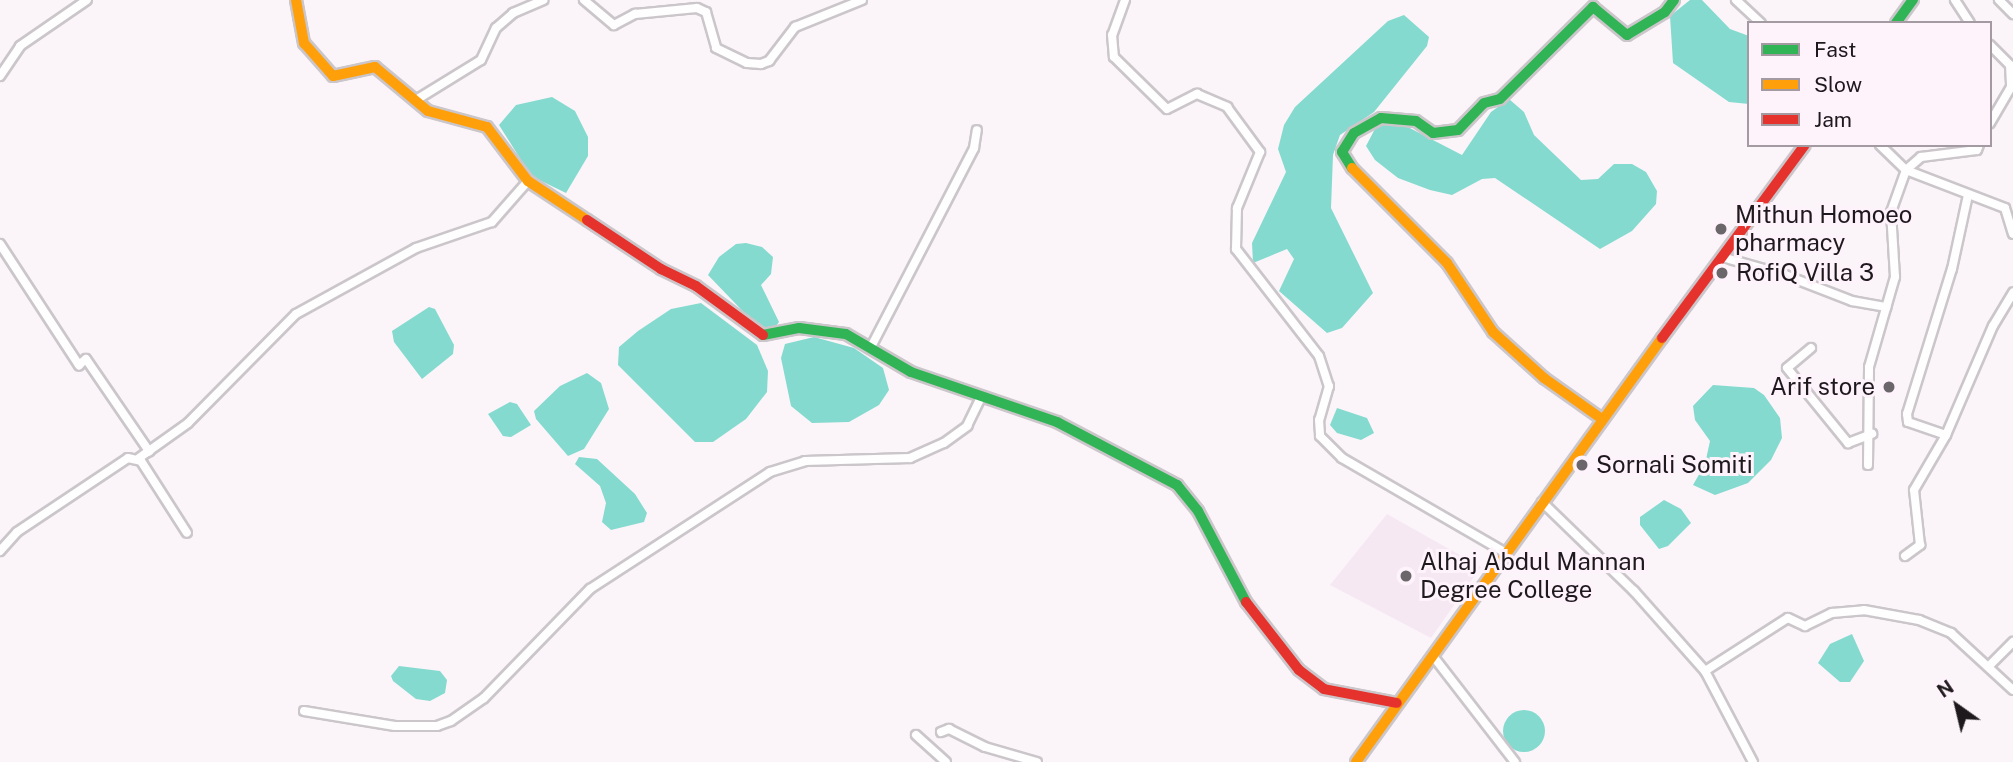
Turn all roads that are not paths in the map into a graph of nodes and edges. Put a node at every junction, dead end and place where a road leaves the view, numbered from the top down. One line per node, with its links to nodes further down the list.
1 (87, 0): 17 (street)
2 (296, 0): 18 (street)
3 (543, 0): 18 (street)
4 (584, 0): 5 (street)
5 (862, 0)
6 (1125, 0): 44 (street)
7 (1674, 0): 35 (street)
8 (1736, 0): 13 (street)
9 (1913, 0): 14 (street)
10 (1955, 0): 15 (street)
11 (1999, 0): 12 (street)
12 (2013, 14)
13 (1759, 21)
14 (1897, 21)
15 (1969, 21)
16 (1992, 47): 19 (street)
17 (0, 76)
18 (416, 100): 25 (street)
19 (1992, 120)
20 (977, 130): 32 (street)
21 (1804, 147): 29 (street)
22 (1882, 147): 24 (street)
23 (1978, 147): 24 (street)
24 (1906, 170): 26 (street); 31 (street)
25 (528, 181): 32 (street); 38 (street)
26 (1968, 195): 27 (street); 37 (street)
27 (2013, 234)
28 (0, 244): 38 (street)
29 (1722, 257): 31 (street); 35 (street)
30 (2013, 293): 37 (street)
31 (1886, 307): 36 (street)
32 (871, 347): 34 (street)
33 (1811, 348): 36 (street)
34 (980, 399): 51 (street); 52 (street)
35 (1602, 419): 41 (street)
36 (1872, 434): 40 (street)
37 (1946, 435): 45 (street)
38 (149, 451): 39 (street)
39 (139, 458): 42 (street); 43 (street)
40 (1868, 465)
41 (1542, 502): 44 (street); 49 (street)
42 (187, 533)
43 (0, 551)
44 (1504, 552): 47 (street)
45 (1905, 556)
46 (2013, 642): 48 (street)
47 (1433, 656): 51 (street); 58 (street)
48 (1990, 666): 49 (street); 50 (street)
49 (1705, 671): 59 (street)
50 (2013, 690)
51 (1397, 703): 57 (street)
52 (304, 711)
53 (941, 732): 56 (street)
54 (916, 735): 55 (street)
55 (946, 762)
56 (1037, 762)
57 (1356, 762)
58 (1514, 762)
59 (1753, 762)

